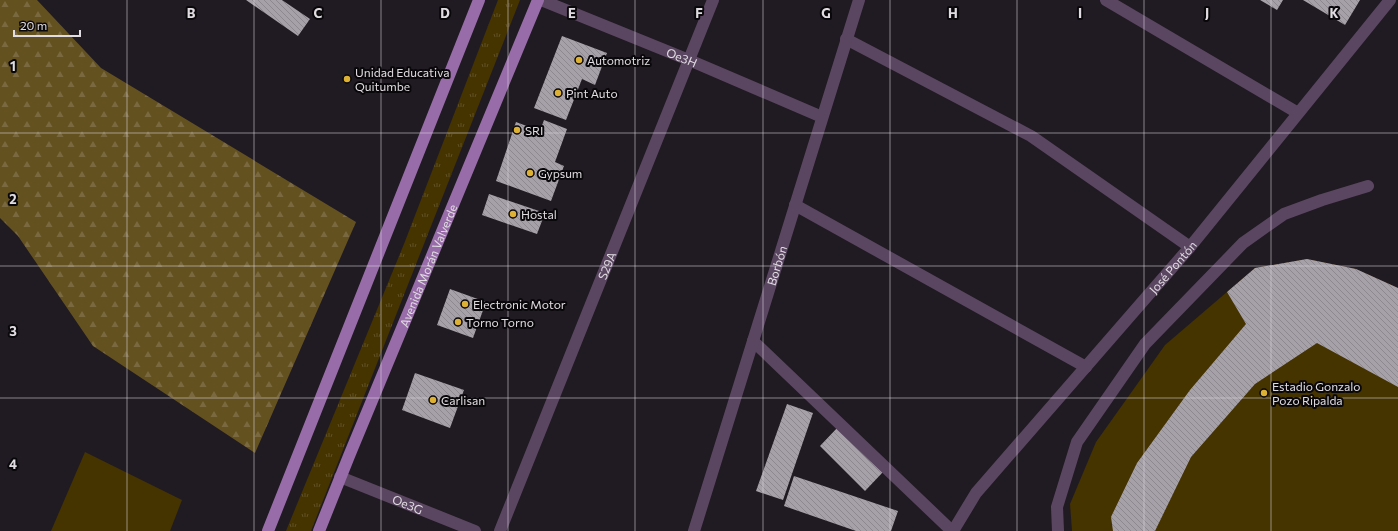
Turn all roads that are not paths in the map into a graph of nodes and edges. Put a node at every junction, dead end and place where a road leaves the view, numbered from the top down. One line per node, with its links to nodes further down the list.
1 (479, 0): 18 (main road)
2 (538, 0): 17 (main road, Avenida Morán Valverde)
3 (541, 0): 9 (street, Oe3H)
4 (713, 0): 9 (street, S29A)
5 (859, 0): 8 (street, Borbón)
6 (1106, 0): 10 (street)
7 (1390, 0): 10 (street, José Pontón)
8 (846, 39): 11 (street, Borbón); 14 (street)
9 (689, 60): 11 (street, Oe3H); 21 (street, S29A)
10 (1298, 113): 14 (street, José Pontón)
11 (822, 117): 13 (street, Borbón)
12 (1368, 186): 24 (street)
13 (795, 206): 15 (street, Borbón); 16 (street)
14 (1190, 247): 16 (street, José Pontón)
15 (753, 341): 22 (street, Borbón); 23 (street)
16 (1086, 367): 23 (street, José Pontón)
17 (340, 477): 19 (main road, Avenida Morán Valverde); 20 (street, Oe3G)
18 (268, 531)
19 (319, 531)
20 (475, 531)
21 (500, 531)
22 (694, 531)
23 (952, 531)
24 (1058, 531)

